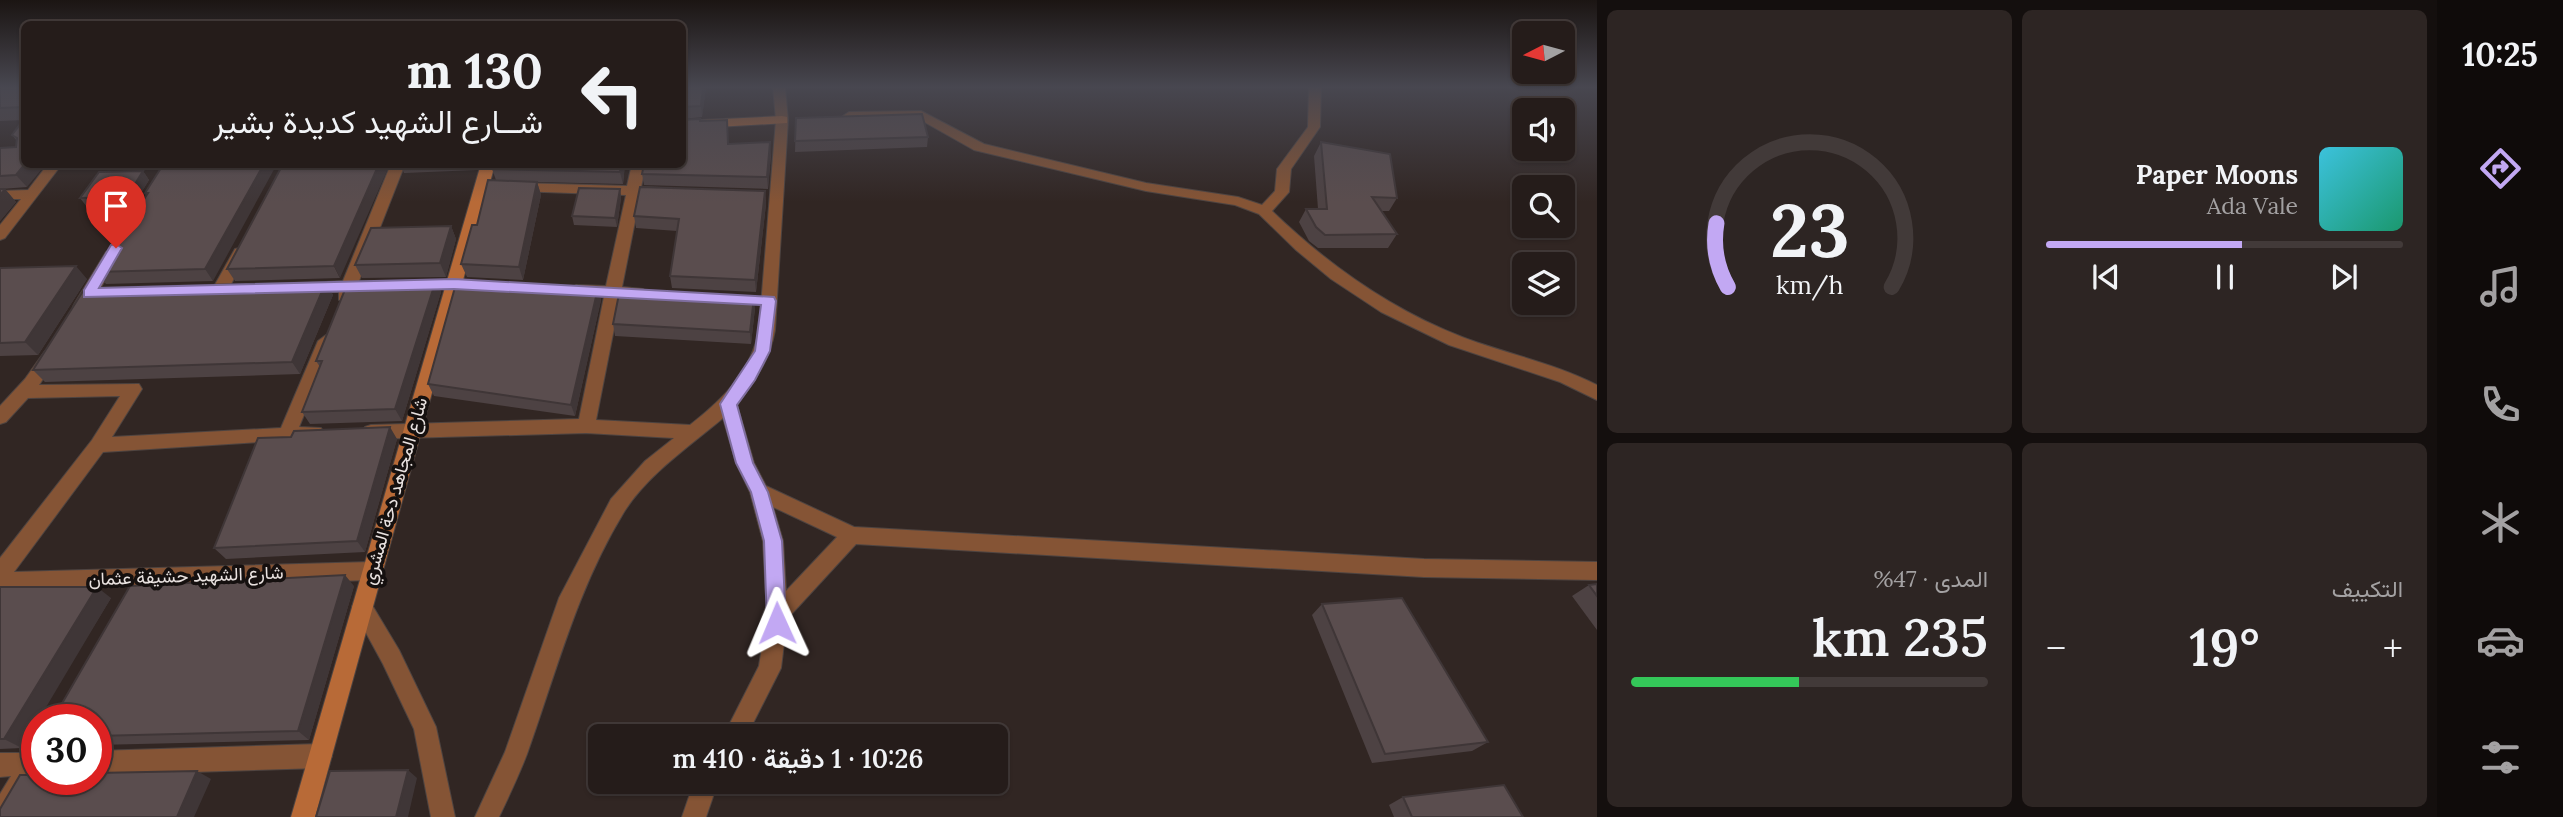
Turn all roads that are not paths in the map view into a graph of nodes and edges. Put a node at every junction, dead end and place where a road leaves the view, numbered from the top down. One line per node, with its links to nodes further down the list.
1 (787, 125): 28 (street)
2 (937, 125): 13 (street)
3 (1314, 125): 13 (street)
4 (53, 168): 11 (street)
5 (396, 168): 18 (street)
6 (487, 168): 8 (street, شارع المجاهد دحة المشري)
7 (638, 168): 9 (street)
8 (482, 186): 9 (street); 31 (street, شارع المجاهد دحة المشري)
9 (634, 191): 10 (street); 22 (street)
10 (673, 192)
11 (34, 194): 12 (street); 14 (street)
12 (0, 195)
13 (1264, 211): 27 (street)
14 (0, 235)
15 (244, 244): 21 (street)
16 (117, 246): 24 (street)
17 (388, 286): 18 (street)
18 (349, 287): 19 (street); 33 (street)
19 (285, 288)
20 (559, 289): 22 (street)
21 (220, 290)
22 (612, 292): 23 (street); 30 (street)
23 (664, 295)
24 (75, 316)
25 (61, 339): 26 (street)
26 (24, 393): 29 (street); 34 (street)
27 (1597, 393)
28 (728, 404): 32 (street); 35 (street)
29 (4, 410)
30 (586, 426): 31 (street); 32 (street)
31 (413, 430): 33 (street); 37 (street, شارع المجاهد دحة المشري)
32 (697, 432): 55 (street)
33 (287, 434): 34 (street)
34 (98, 445): 39 (street)
35 (759, 492): 36 (street); 44 (street)
36 (852, 535): 38 (street); 44 (street)
37 (371, 570): 40 (street, شارع الشهيد حشيفة عثمان); 43 (street, شارع المجاهد دحة المشري)
38 (1597, 571)
39 (0, 574)
40 (139, 578): 41 (street, شارع الشهيد حشيفة عثمان); 42 (street)
41 (0, 581)
42 (125, 601)
43 (362, 607): 46 (street, شارع المجاهد دحة المشري); 54 (street)
44 (777, 615): 45 (street)
45 (741, 724)
46 (320, 756): 47 (street); 53 (street, شارع المجاهد دحة المشري)
47 (112, 762)
48 (21, 763): 49 (street)
49 (0, 765)
50 (21, 783): 52 (street)
51 (702, 794): 56 (street)
52 (0, 817)
53 (303, 817)
54 (443, 817)
55 (487, 817)
56 (694, 817)

